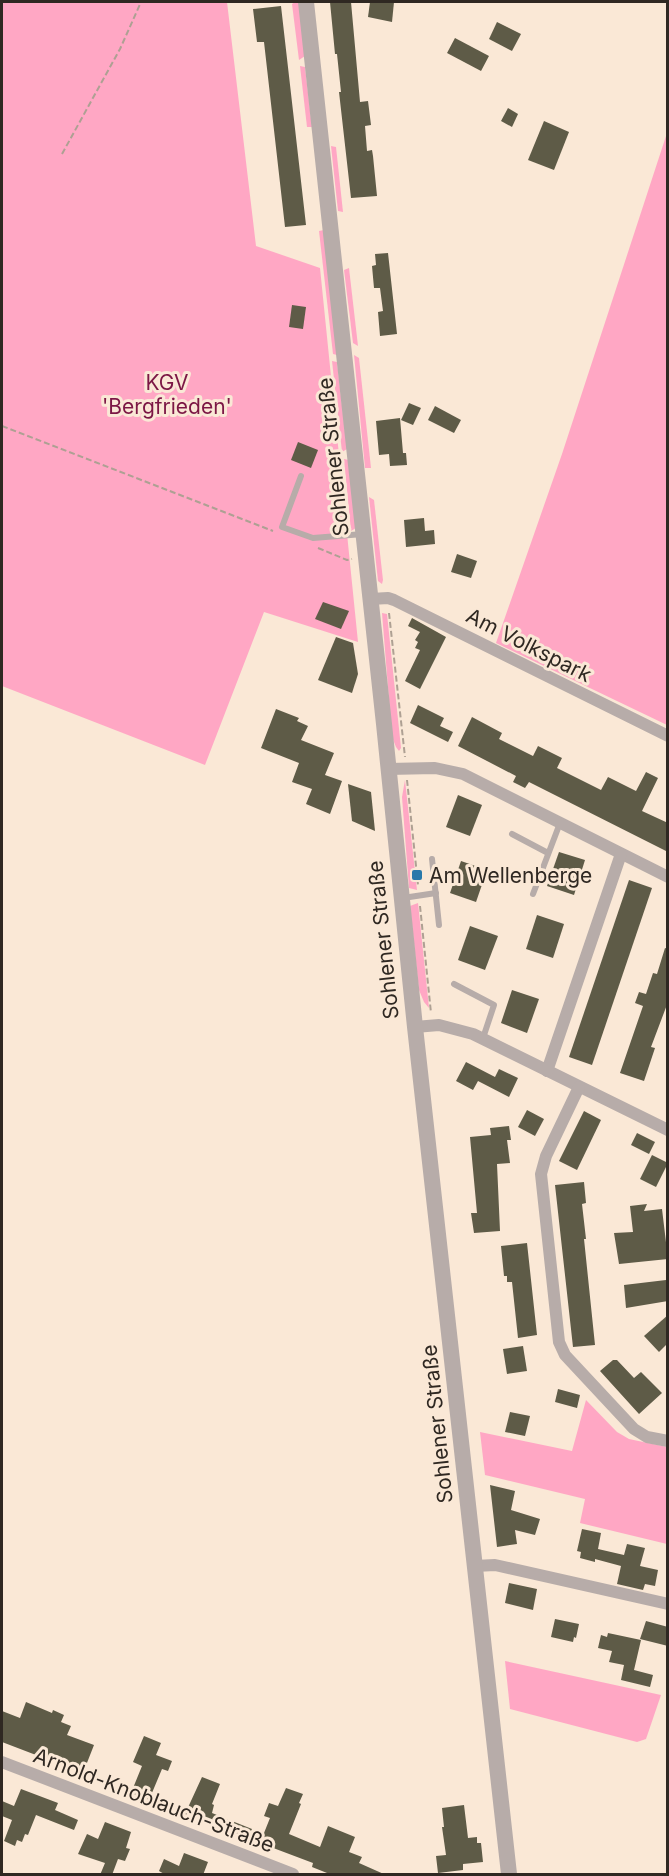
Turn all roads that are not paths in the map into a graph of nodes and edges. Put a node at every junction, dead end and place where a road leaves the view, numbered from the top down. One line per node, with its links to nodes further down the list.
1 (306, 2): 3 (street, Sohlener Straße)
2 (301, 476): 3 (lane)
3 (364, 533): 4 (street, Sohlener Straße)
4 (371, 599): 5 (street, Am Volkspark); 6 (street, Sohlener Straße)
5 (668, 736)
6 (388, 769): 7 (street); 15 (street, Sohlener Straße)
7 (560, 823): 9 (lane); 10 (street)
8 (512, 834): 9 (lane)
9 (548, 853): 14 (lane)
10 (621, 854): 12 (street); 20 (street)
11 (432, 859): 13 (lane)
12 (668, 877)
13 (436, 892): 15 (lane); 16 (lane)
14 (533, 894)
15 (402, 898): 18 (street, Sohlener Straße)
16 (439, 925)
17 (454, 984): 19 (lane)
18 (415, 1027): 19 (street); 24 (street, Sohlener Straße)
19 (483, 1038): 20 (street)
20 (548, 1071): 21 (street)
21 (579, 1087): 22 (street); 23 (street)
22 (666, 1126)
23 (668, 1442)
24 (475, 1566): 25 (street); 28 (street, Sohlener Straße)
25 (668, 1604)
26 (2, 1762): 27 (street, Arnold-Knoblauch-Straße)
27 (293, 1875)
28 (509, 1875)

